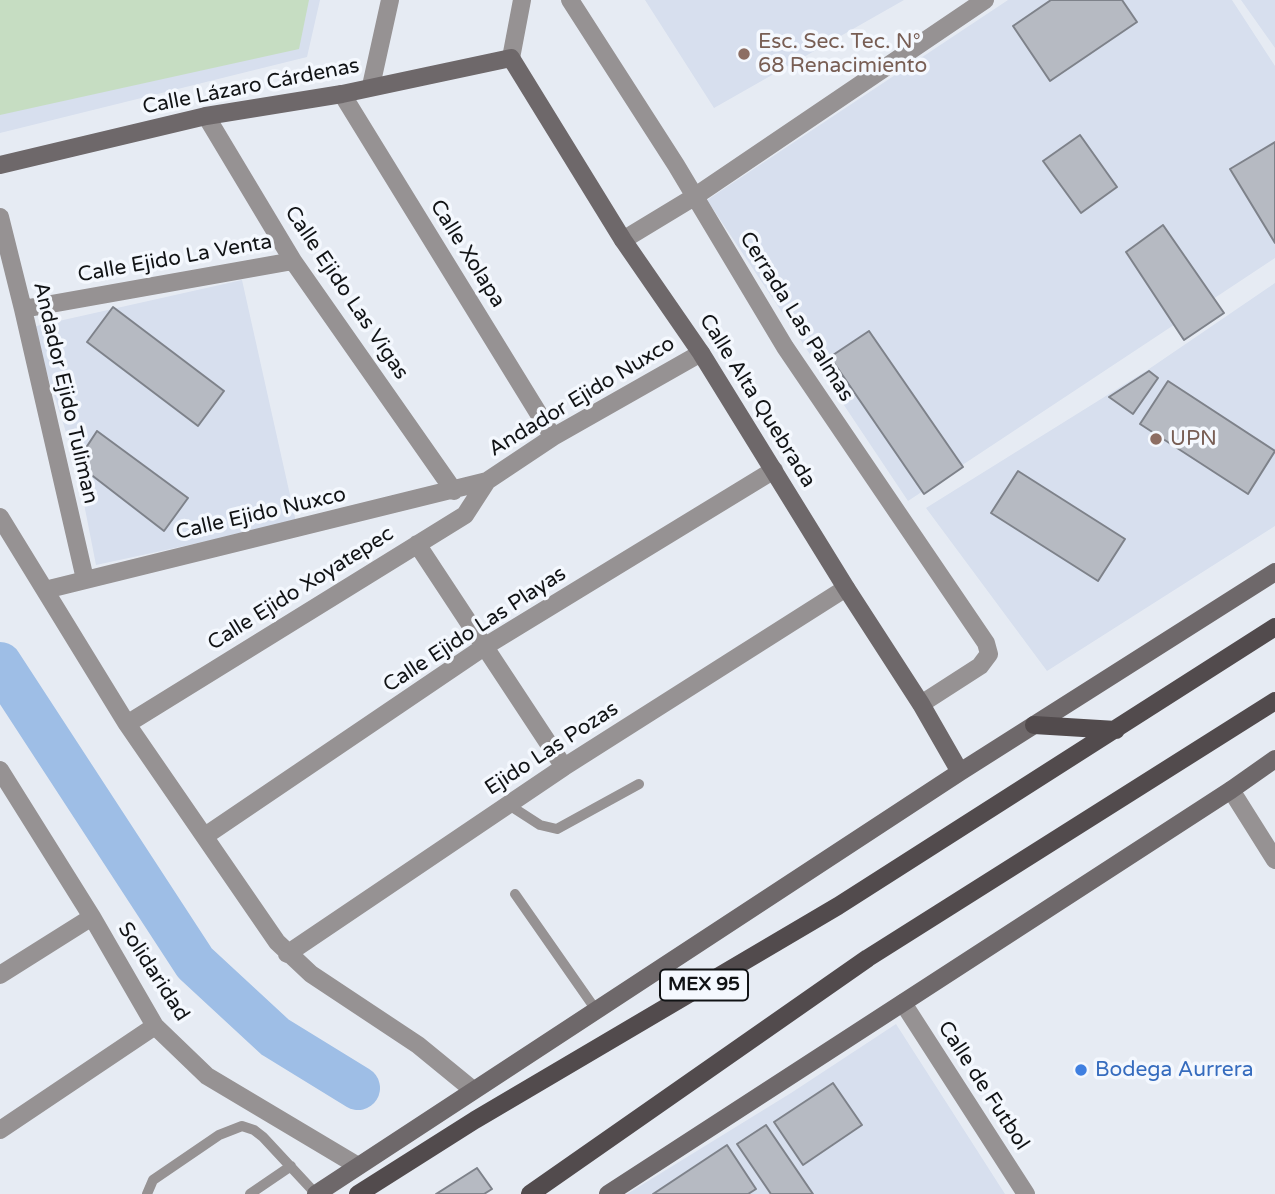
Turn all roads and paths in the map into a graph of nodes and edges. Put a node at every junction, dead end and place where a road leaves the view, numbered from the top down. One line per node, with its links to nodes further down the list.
1 (390, 0): 6 (street)
2 (522, 0): 5 (street)
3 (570, 0): 10 (street, Cerrada Las Palmas)
4 (985, 0): 10 (street)
5 (511, 58): 6 (main road, Calle Lázaro Cárdenas); 12 (main road, Calle Alta Quebrada)
6 (372, 86): 7 (main road, Calle Lázaro Cárdenas)
7 (342, 94): 8 (main road, Calle Lázaro Cárdenas); 16 (street, Calle Xolapa)
8 (206, 116): 9 (main road, Calle Lázaro Cárdenas); 13 (street, Calle Ejido Las Vigas)
9 (0, 165)
10 (694, 197): 12 (street); 29 (street, Cerrada Las Palmas)
11 (0, 218): 14 (street, Andador Ejido Tuliman)
12 (623, 240): 15 (main road, Calle Alta Quebrada)
13 (293, 261): 14 (street, Calle Ejido La Venta); 19 (street, Calle Ejido Las Vigas)
14 (23, 309): 23 (street, Andador Ejido Tuliman)
15 (701, 353): 16 (street, Andador Ejido Nuxco); 17 (main road, Calle Alta Quebrada)
16 (554, 437): 18 (street, Andador Ejido Nuxco)
17 (774, 470): 24 (main road, Calle Alta Quebrada); 27 (street, Calle Ejido Las Playas)
18 (487, 481): 19 (street, Calle Ejido Nuxco); 21 (street, Calle Ejido Xoyatepec)
19 (454, 491): 23 (street, Calle Ejido Nuxco)
20 (0, 517): 25 (street)
21 (417, 544): 27 (street); 30 (street, Calle Ejido Xoyatepec)
22 (1275, 572): 31 (main road)
23 (85, 579): 25 (street, Calle Ejido Nuxco)
24 (846, 588): 29 (main road, Calle Alta Quebrada); 34 (street, Ejido Las Pozas)
25 (45, 590): 30 (street)
26 (1275, 627): 32 (main road, MEX 95)
27 (484, 647): 34 (street); 40 (street, Calle Ejido Las Playas)
28 (1275, 701): 58 (main road)
29 (921, 704): 36 (main road, Calle Alta Quebrada)
30 (127, 724): 40 (street)
31 (1034, 724): 32 (main road); 36 (main road)
32 (1116, 730): 57 (main road, MEX 95)
33 (1275, 759): 38 (main road)
34 (564, 767): 39 (street, Ejido Las Pozas)
35 (0, 769): 43 (street, Solidaridad)
36 (960, 772): 47 (main road)
37 (639, 784): 39 (lane)
38 (1231, 790): 41 (street); 46 (main road)
39 (509, 805): 44 (street, Ejido Las Pozas)
40 (205, 836): 44 (street)
41 (1275, 860)
42 (515, 894): 47 (lane)
43 (92, 917): 45 (street); 48 (street, Solidaridad)
44 (288, 954): 49 (street)
45 (0, 975)
46 (903, 1003): 53 (street, Calle de Futbol); 59 (main road)
47 (597, 1010): 49 (main road)
48 (155, 1026): 50 (street); 52 (street, Solidaridad)
49 (473, 1090): 52 (main road)
50 (0, 1130)
51 (291, 1166): 54 (lane); 55 (lane); 56 (lane)
52 (358, 1166): 56 (main road)
53 (1021, 1192)
54 (147, 1194)
55 (250, 1194)
56 (316, 1194)
57 (358, 1194)
58 (530, 1194)
59 (608, 1194)

